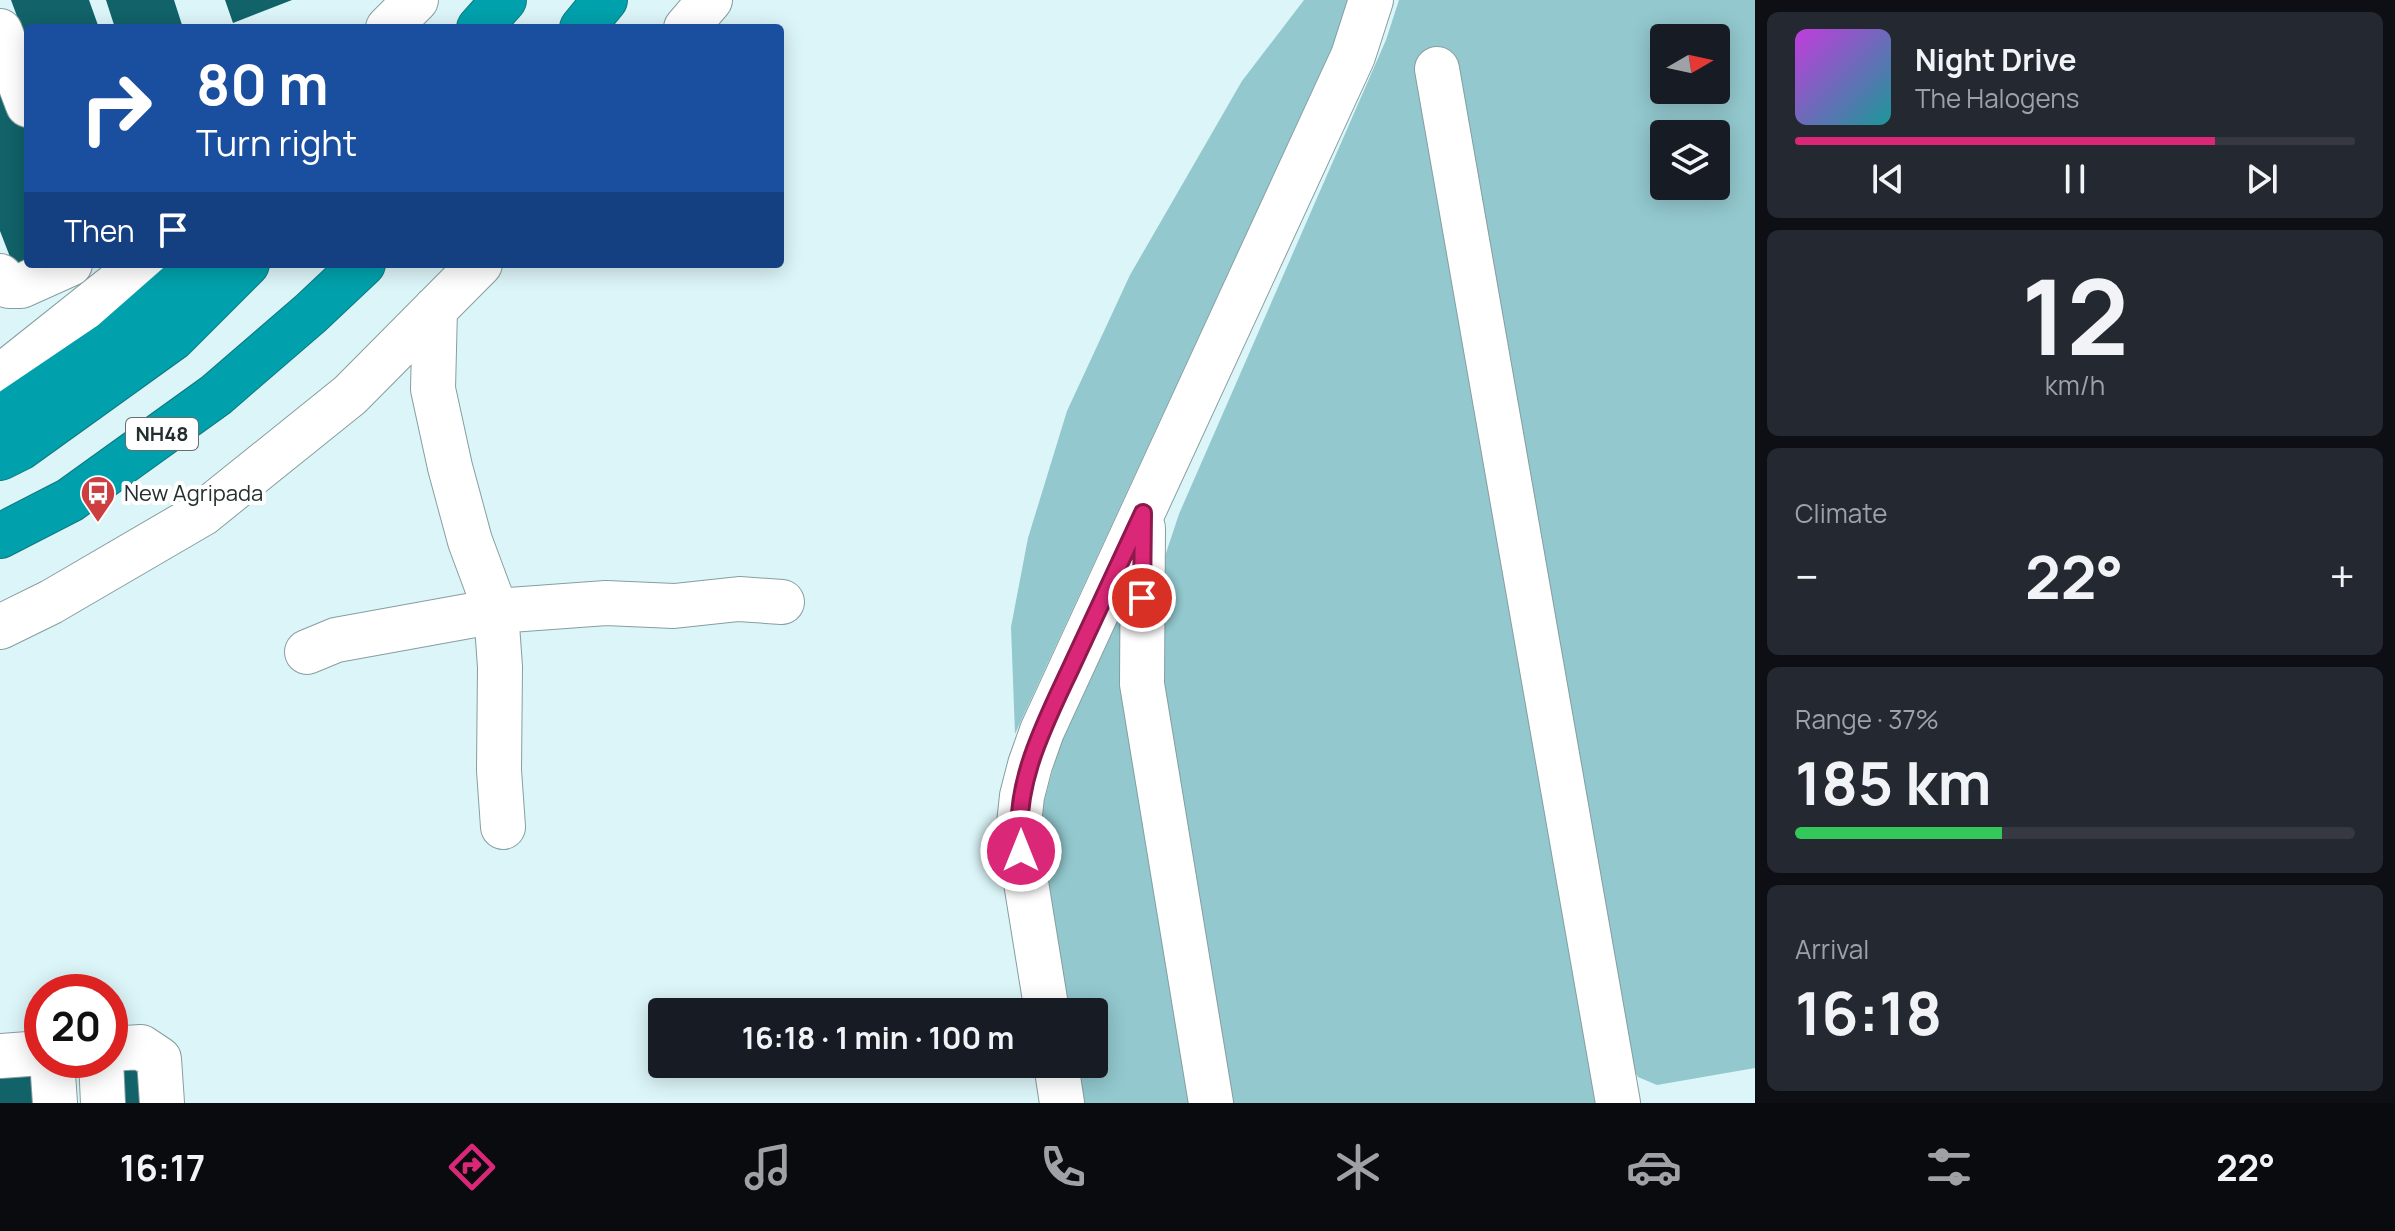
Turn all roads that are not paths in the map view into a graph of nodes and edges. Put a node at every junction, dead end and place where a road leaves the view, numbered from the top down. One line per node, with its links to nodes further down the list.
1 (416, 0): 6 (street)
2 (504, 0): 7 (highway)
3 (605, 0): 8 (highway)
4 (710, 0): 9 (street)
5 (1371, 0): 24 (street)
6 (392, 24)
7 (483, 24)
8 (585, 24)
9 (689, 24)
10 (0, 31): 12 (street)
11 (1437, 69): 43 (street)
12 (24, 94)
13 (61, 268): 19 (street)
14 (137, 268): 21 (street)
15 (196, 268): 22 (highway)
16 (243, 268): 23 (highway)
17 (359, 268): 25 (highway, NH48)
18 (476, 268): 20 (street)
19 (0, 276)
20 (435, 309): 27 (street); 28 (street)
21 (0, 377)
22 (0, 418)
23 (0, 458)
24 (1143, 513): 31 (street); 42 (street)
25 (0, 536)
26 (782, 602): 27 (street)
27 (496, 611): 29 (street); 30 (street)
28 (0, 627)
29 (307, 652)
30 (503, 827)
31 (1045, 998)
32 (128, 1048): 40 (street)
33 (24, 1054): 34 (street)
34 (0, 1056)
35 (53, 1078): 38 (street)
36 (102, 1078): 39 (street)
37 (1058, 1078): 41 (street)
38 (55, 1103)
39 (103, 1103)
40 (162, 1103)
41 (1062, 1103)
42 (1211, 1103)
43 (1618, 1103)

